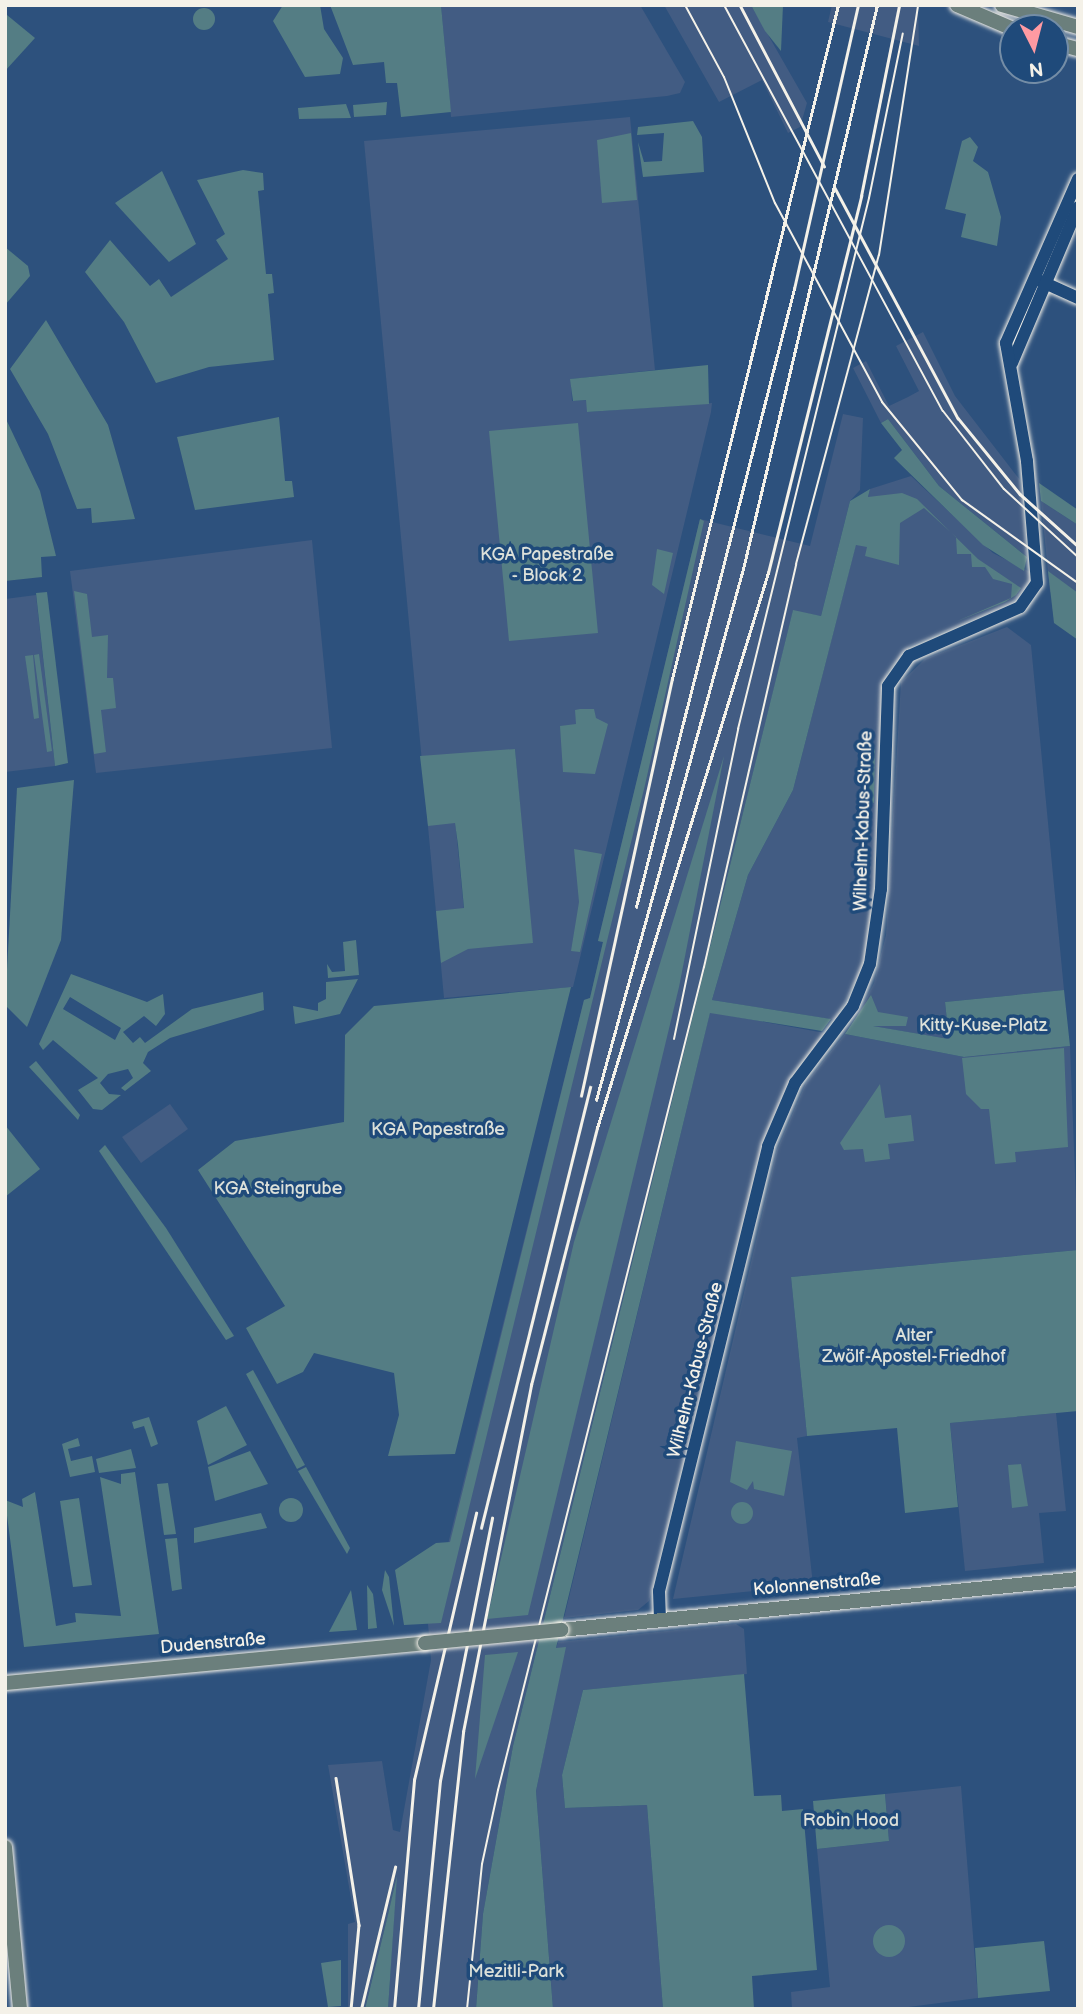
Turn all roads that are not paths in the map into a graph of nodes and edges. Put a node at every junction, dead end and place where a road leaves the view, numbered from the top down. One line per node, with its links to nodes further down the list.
1 (957, 5): 5 (main road)
2 (1002, 5): 3 (main road)
3 (1020, 11): 4 (main road); 6 (main road)
4 (1019, 14)
5 (999, 23)
6 (1078, 27)
7 (1078, 178): 9 (street)
8 (1078, 207): 9 (street)
9 (1038, 280): 10 (street); 12 (street, Wilhelm-Kabus-Straße)
10 (1078, 299)
11 (1078, 1579): 12 (main road, Kolonnenstraße)
12 (660, 1620): 13 (main road, Kolonnenstraße)
13 (561, 1630): 14 (main road, Dudenstraße, bridge)
14 (5, 1683)
15 (5, 1847): 16 (main road)
16 (20, 2009)

